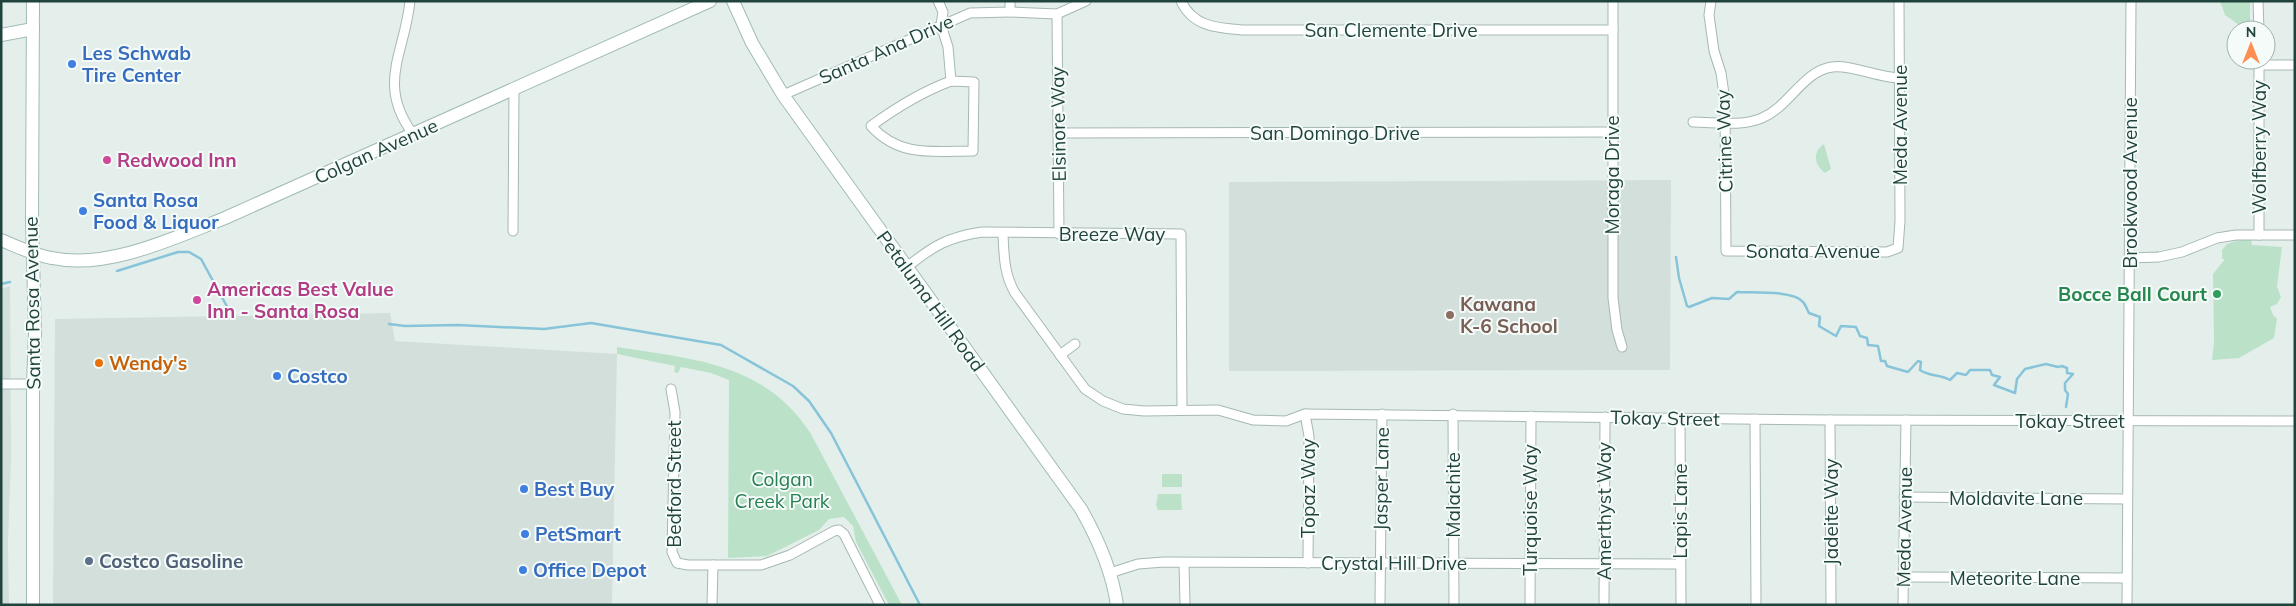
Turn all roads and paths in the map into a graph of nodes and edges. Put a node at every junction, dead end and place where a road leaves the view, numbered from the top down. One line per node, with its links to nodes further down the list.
1 (33, 1): 18 (main road, Santa Rosa Avenue)
2 (410, 1): 32 (street)
3 (710, 1): 26 (main road, Colgan Avenue)
4 (733, 1): 27 (main road, Petaluma Hill Road)
5 (938, 1): 17 (street)
6 (1010, 1): 14 (street)
7 (1086, 1): 15 (street)
8 (1181, 1): 19 (street, San Clemente Drive)
9 (1613, 1): 19 (street, Moraga Drive)
10 (1711, 1): 29 (street, Citrine Way)
11 (1899, 1): 24 (street, Meda Avenue)
12 (2131, 1): 42 (street, Brookwood Avenue)
13 (2258, 1): 16 (street)
14 (1010, 12): 15 (street, Santa Ana Drive); 17 (street, Santa Ana Drive)
15 (1057, 14): 31 (street, Elsinore Way)
16 (2259, 20)
17 (941, 25): 25 (street); 27 (street, Santa Ana Drive)
18 (33, 29): 20 (main road); 41 (main road, Santa Rosa Avenue)
19 (1612, 30): 30 (street, Moraga Drive)
20 (1, 35)
21 (2276, 64): 22 (street)
22 (2295, 65)
23 (2259, 70): 36 (street, Wolfberry Way)
24 (1900, 78): 29 (street); 39 (street, Meda Avenue)
25 (951, 82): 25 (street)
26 (514, 89): 32 (main road, Colgan Avenue); 33 (street)
27 (783, 95): 43 (main road, Petaluma Hill Road)
28 (1693, 122): 29 (street)
29 (1725, 122): 40 (street, Citrine Way)
30 (1612, 132): 31 (street, San Domingo Drive); 45 (street, Moraga Drive)
31 (1059, 133): 35 (street, Elsinore Way)
32 (412, 134): 41 (main road, Colgan Avenue)
33 (513, 231)
34 (1003, 234): 35 (street, Breeze Way); 43 (street, Breeze Way); 46 (street, Tokay Street)
35 (1059, 234): 50 (street, Breeze Way)
36 (2259, 235): 37 (street); 42 (street)
37 (2295, 235)
38 (1, 240): 41 (main road, Colgan Avenue)
39 (1898, 248): 40 (street, Sonata Avenue)
40 (1726, 251)
41 (32, 253): 48 (main road, Santa Rosa Avenue)
42 (2130, 258): 60 (street, Brookwood Avenue)
43 (906, 267): 72 (main road, Petaluma Hill Road)
44 (1075, 344): 46 (street)
45 (1622, 348)
46 (1060, 355): 50 (street, Tokay Street)
47 (1, 384): 48 (street)
48 (33, 384): 75 (main road, Santa Rosa Avenue)
49 (671, 389): 71 (street, Bedford Street)
50 (1182, 410): 51 (street, Tokay Street)
51 (1305, 414): 52 (street, Tokay Street); 65 (street, Topaz Way)
52 (1382, 414): 53 (street, Tokay Street); 66 (street, Jasper Lane)
53 (1453, 414): 54 (street, Tokay Street); 67 (street, Malachite)
54 (1531, 416): 55 (street, Tokay Street); 68 (street, Turquoise Way)
55 (1605, 417): 56 (street, Tokay Street); 69 (street, Amerthyst Way)
56 (1680, 417): 57 (street, Tokay Street); 70 (street, Lapis Lane)
57 (1755, 419): 58 (street, Tokay Street); 85 (street)
58 (1830, 420): 59 (street, Tokay Street); 86 (street, Jadeite Way)
59 (1906, 420): 60 (street, Tokay Street); 62 (street, Meda Avenue)
60 (2129, 421): 61 (street, Tokay Street); 63 (street, Brookwood Avenue)
61 (2295, 421)
62 (1904, 497): 63 (street, Moldavite Lane); 73 (street, Meda Avenue)
63 (2127, 499): 74 (street, Brookwood Avenue)
64 (1184, 563): 65 (street, Crystal Hill Drive); 72 (street, Crystal Hill Drive); 79 (street)
65 (1308, 563): 66 (street, Crystal Hill Drive)
66 (1380, 563): 67 (street, Crystal Hill Drive); 80 (street, Jasper Lane)
67 (1454, 563): 68 (street, Crystal Hill Drive); 81 (street, Malachite)
68 (1530, 564): 69 (street, Crystal Hill Drive); 82 (street, Turquoise Way)
69 (1604, 564): 70 (street, Crystal Hill Drive); 83 (street, Amerthyst Way)
70 (1680, 564): 84 (street, Lapis Lane)
71 (713, 565): 76 (street); 77 (street, Bedford Street)
72 (1110, 573): 78 (main road, Petaluma Hill Road)
73 (1903, 577): 74 (street, Meteorite Lane); 87 (street, Meda Avenue)
74 (2127, 578): 88 (street, Brookwood Avenue)
75 (33, 605)
76 (712, 605)
77 (880, 605)
78 (1117, 605)
79 (1184, 605)
80 (1380, 605)
81 (1454, 605)
82 (1530, 605)
83 (1604, 605)
84 (1681, 605)
85 (1756, 605)
86 (1831, 605)
87 (1903, 605)
88 (2127, 605)

